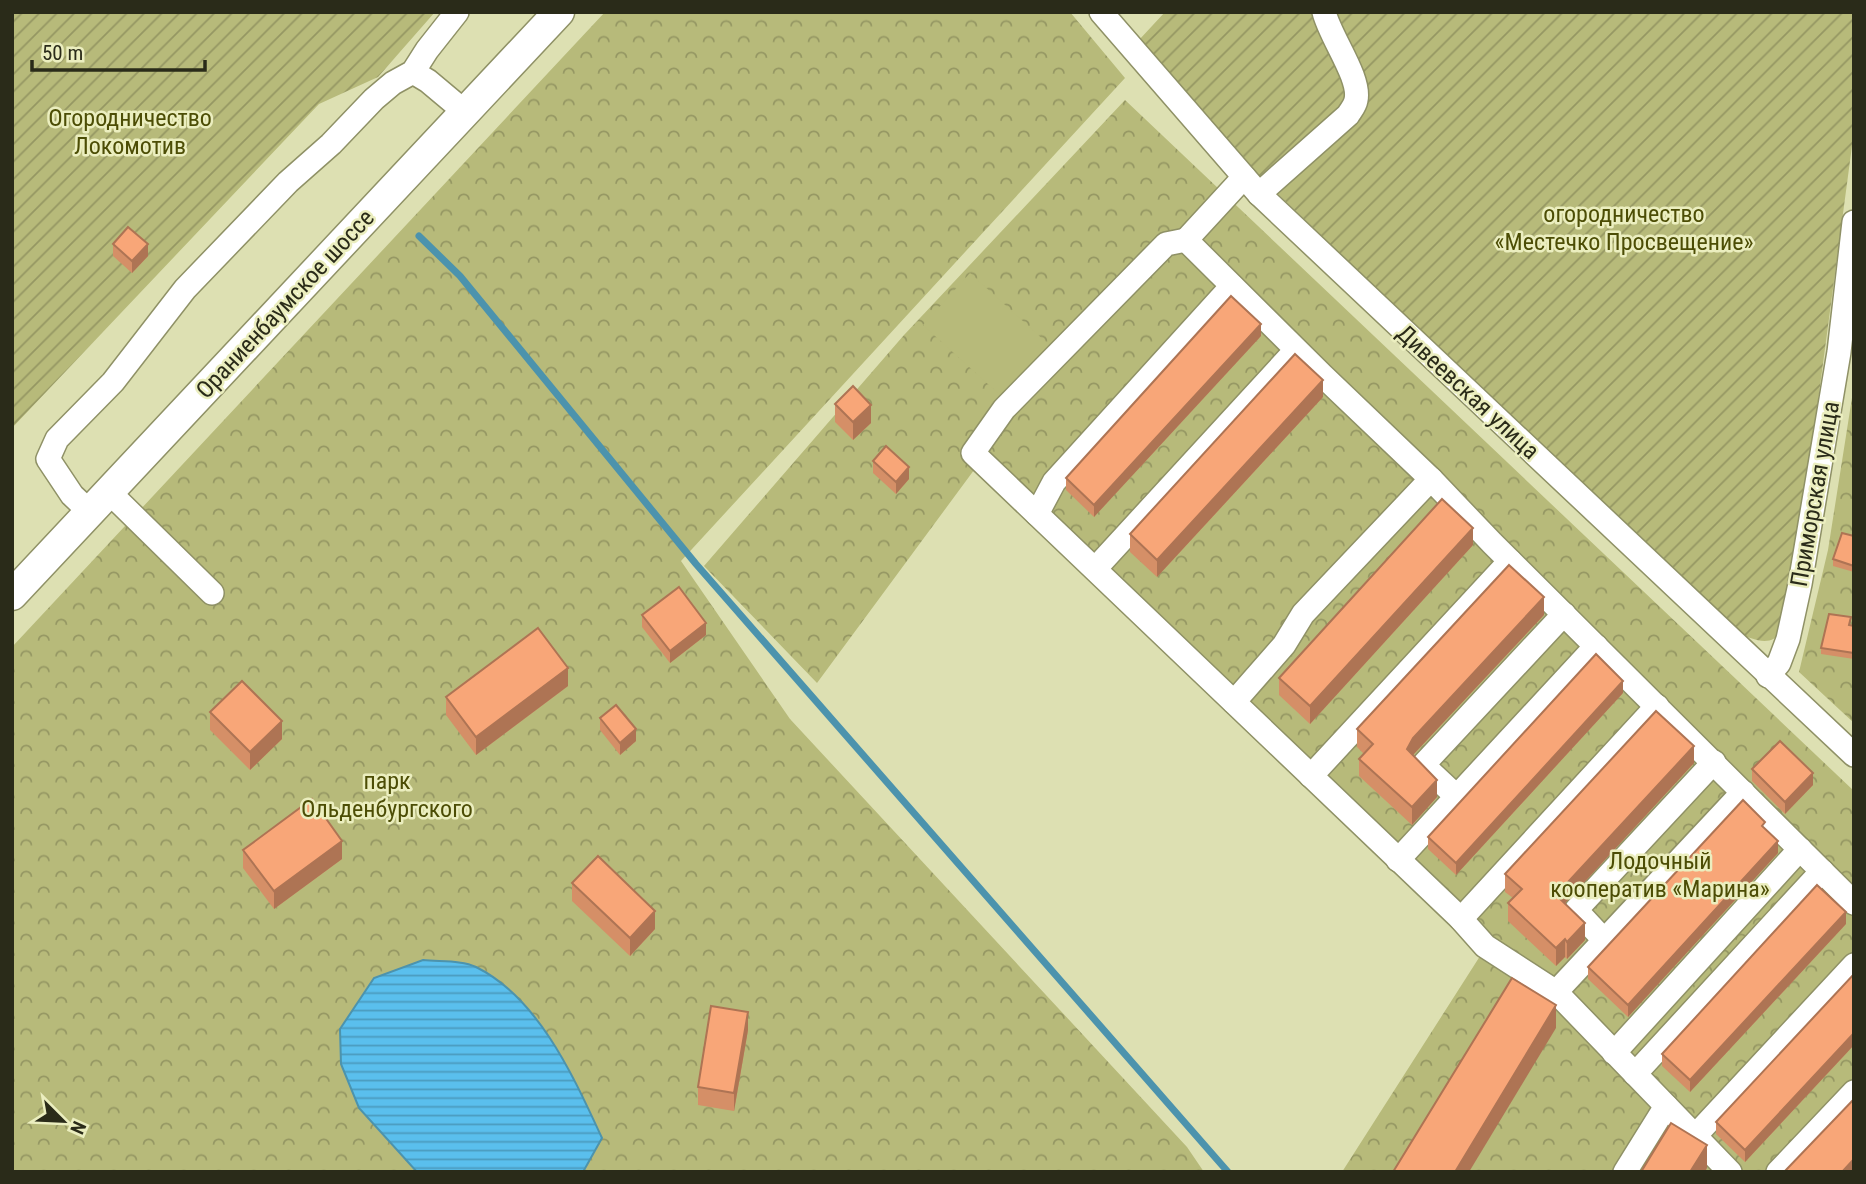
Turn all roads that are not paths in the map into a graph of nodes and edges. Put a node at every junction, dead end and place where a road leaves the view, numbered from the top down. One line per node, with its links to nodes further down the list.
1 (457, 12): 5 (street)
2 (559, 12): 6 (main road, Ораниенбаумское шоссе)
3 (1101, 12): 7 (street, Дивеевская улица)
4 (1324, 12): 8 (street)
5 (413, 72): 6 (street); 14 (street)
6 (464, 113): 14 (main road, Ораниенбаумское шоссе)
7 (1244, 177): 8 (street, Дивеевская улица); 10 (street)
8 (1259, 194): 22 (street, Дивеевская улица)
9 (1854, 222): 22 (street, Приморская улица)
10 (1186, 240): 11 (street); 15 (street)
11 (1232, 286): 12 (street); 15 (street)
12 (1297, 350): 13 (street); 17 (street)
13 (1431, 479): 16 (street); 23 (street)
14 (100, 502): 18 (street); 19 (main road, Ораниенбаумское шоссе)
15 (1037, 514): 17 (street)
16 (1510, 561): 20 (street); 27 (street)
17 (1095, 569): 23 (street)
18 (212, 593)
19 (12, 595)
20 (1564, 614): 21 (street); 29 (street)
21 (1596, 646): 24 (street); 29 (street)
22 (1768, 676): 25 (street, Дивеевская улица)
23 (1234, 702): 27 (street)
24 (1657, 706): 26 (street); 34 (street)
25 (1854, 755)
26 (1714, 762): 28 (street); 35 (street)
27 (1311, 776): 31 (street)
28 (1743, 792): 30 (street); 35 (street)
29 (1457, 796): 31 (street)
30 (1800, 849): 32 (street); 38 (street)
31 (1398, 860): 34 (street)
32 (1822, 871): 33 (street); 39 (street)
33 (1854, 903)
34 (1461, 919): 37 (street)
35 (1604, 940): 37 (street)
36 (1854, 965): 42 (street)
37 (1556, 992): 38 (street)
38 (1614, 1053): 39 (street)
39 (1635, 1074): 41 (street)
40 (1854, 1092): 45 (street)
41 (1666, 1107): 42 (street); 44 (street)
42 (1695, 1136): 43 (street)
43 (1728, 1171)
44 (1625, 1172)
45 (1778, 1172)

